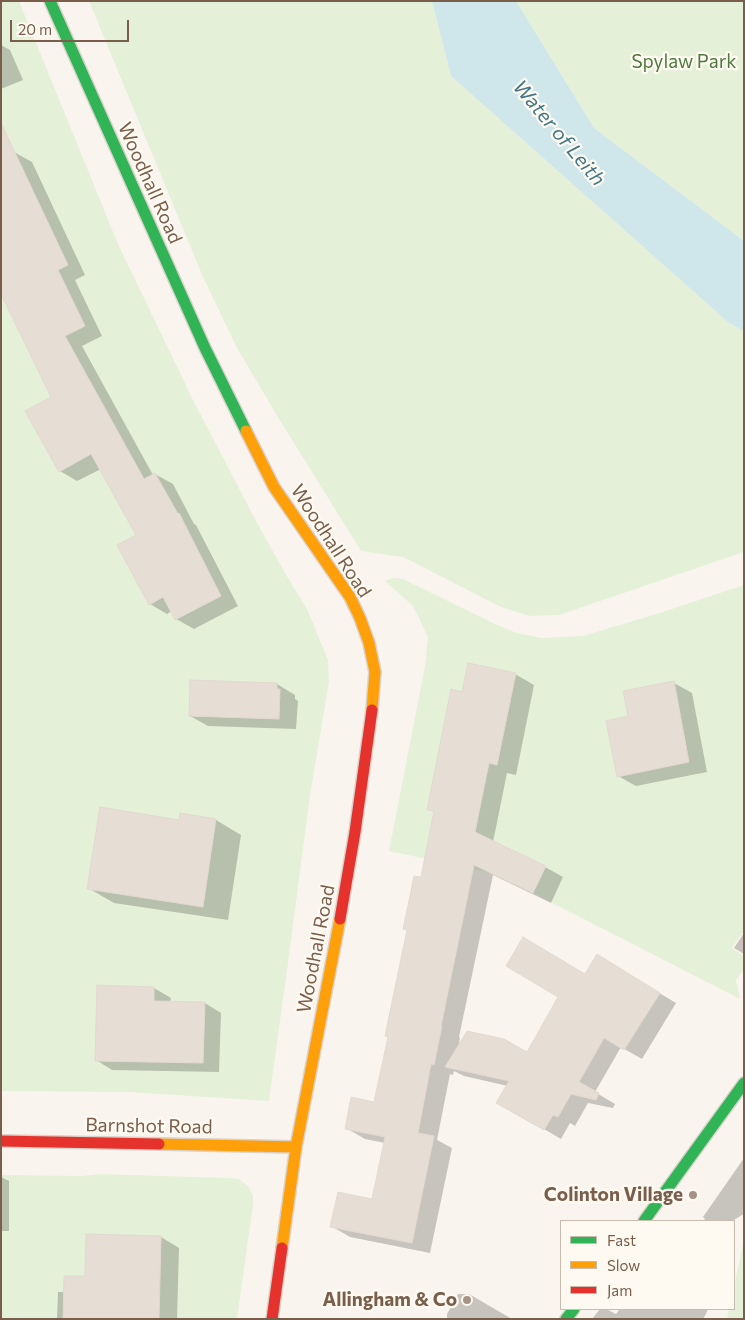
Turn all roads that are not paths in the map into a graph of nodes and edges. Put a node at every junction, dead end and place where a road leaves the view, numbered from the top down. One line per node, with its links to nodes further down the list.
1 (50, 1): 4 (street, Woodhall Road)
2 (744, 1084): 5 (street)
3 (1, 1141): 4 (street, Barnshot Road)
4 (296, 1147): 6 (street, Woodhall Road)
5 (645, 1220)
6 (272, 1319)

